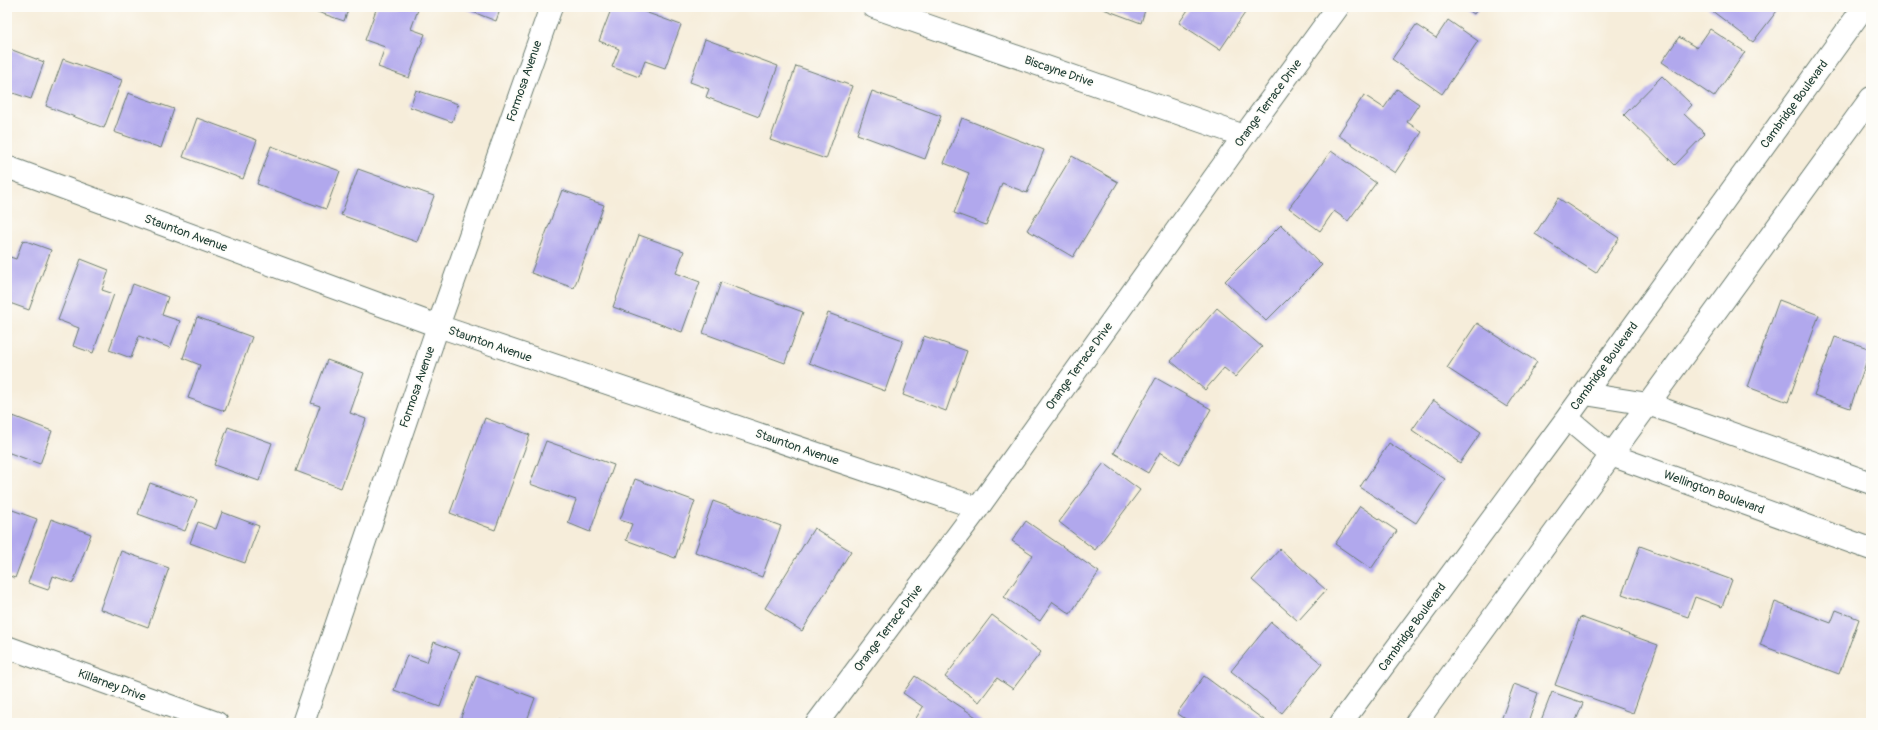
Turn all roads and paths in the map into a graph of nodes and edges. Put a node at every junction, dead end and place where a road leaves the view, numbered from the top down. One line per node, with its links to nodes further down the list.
1 (551, 7): 8 (street, Formosa Avenue)
2 (874, 7): 6 (street, Biscayne Drive)
3 (1338, 7): 6 (street, Orange Terrace Drive)
4 (1864, 7): 9 (street, Cambridge Boulevard)
5 (1871, 98): 10 (street)
6 (1244, 136): 14 (street, Orange Terrace Drive)
7 (7, 167): 8 (street, Staunton Avenue)
8 (438, 326): 14 (street, Staunton Avenue); 18 (street, Formosa Avenue)
9 (1585, 394): 10 (street); 11 (street, Cambridge Boulevard)
10 (1648, 404): 12 (street); 13 (street)
11 (1567, 418): 12 (street, Wellington Boulevard); 20 (street, Cambridge Boulevard)
12 (1611, 455): 15 (street, Wellington Boulevard); 21 (street)
13 (1871, 483)
14 (978, 508): 19 (street, Orange Terrace Drive)
15 (1871, 549)
16 (7, 647): 17 (street, Killarney Drive)
17 (217, 723)
18 (303, 723)
19 (817, 723)
20 (1341, 723)
21 (1416, 723)

